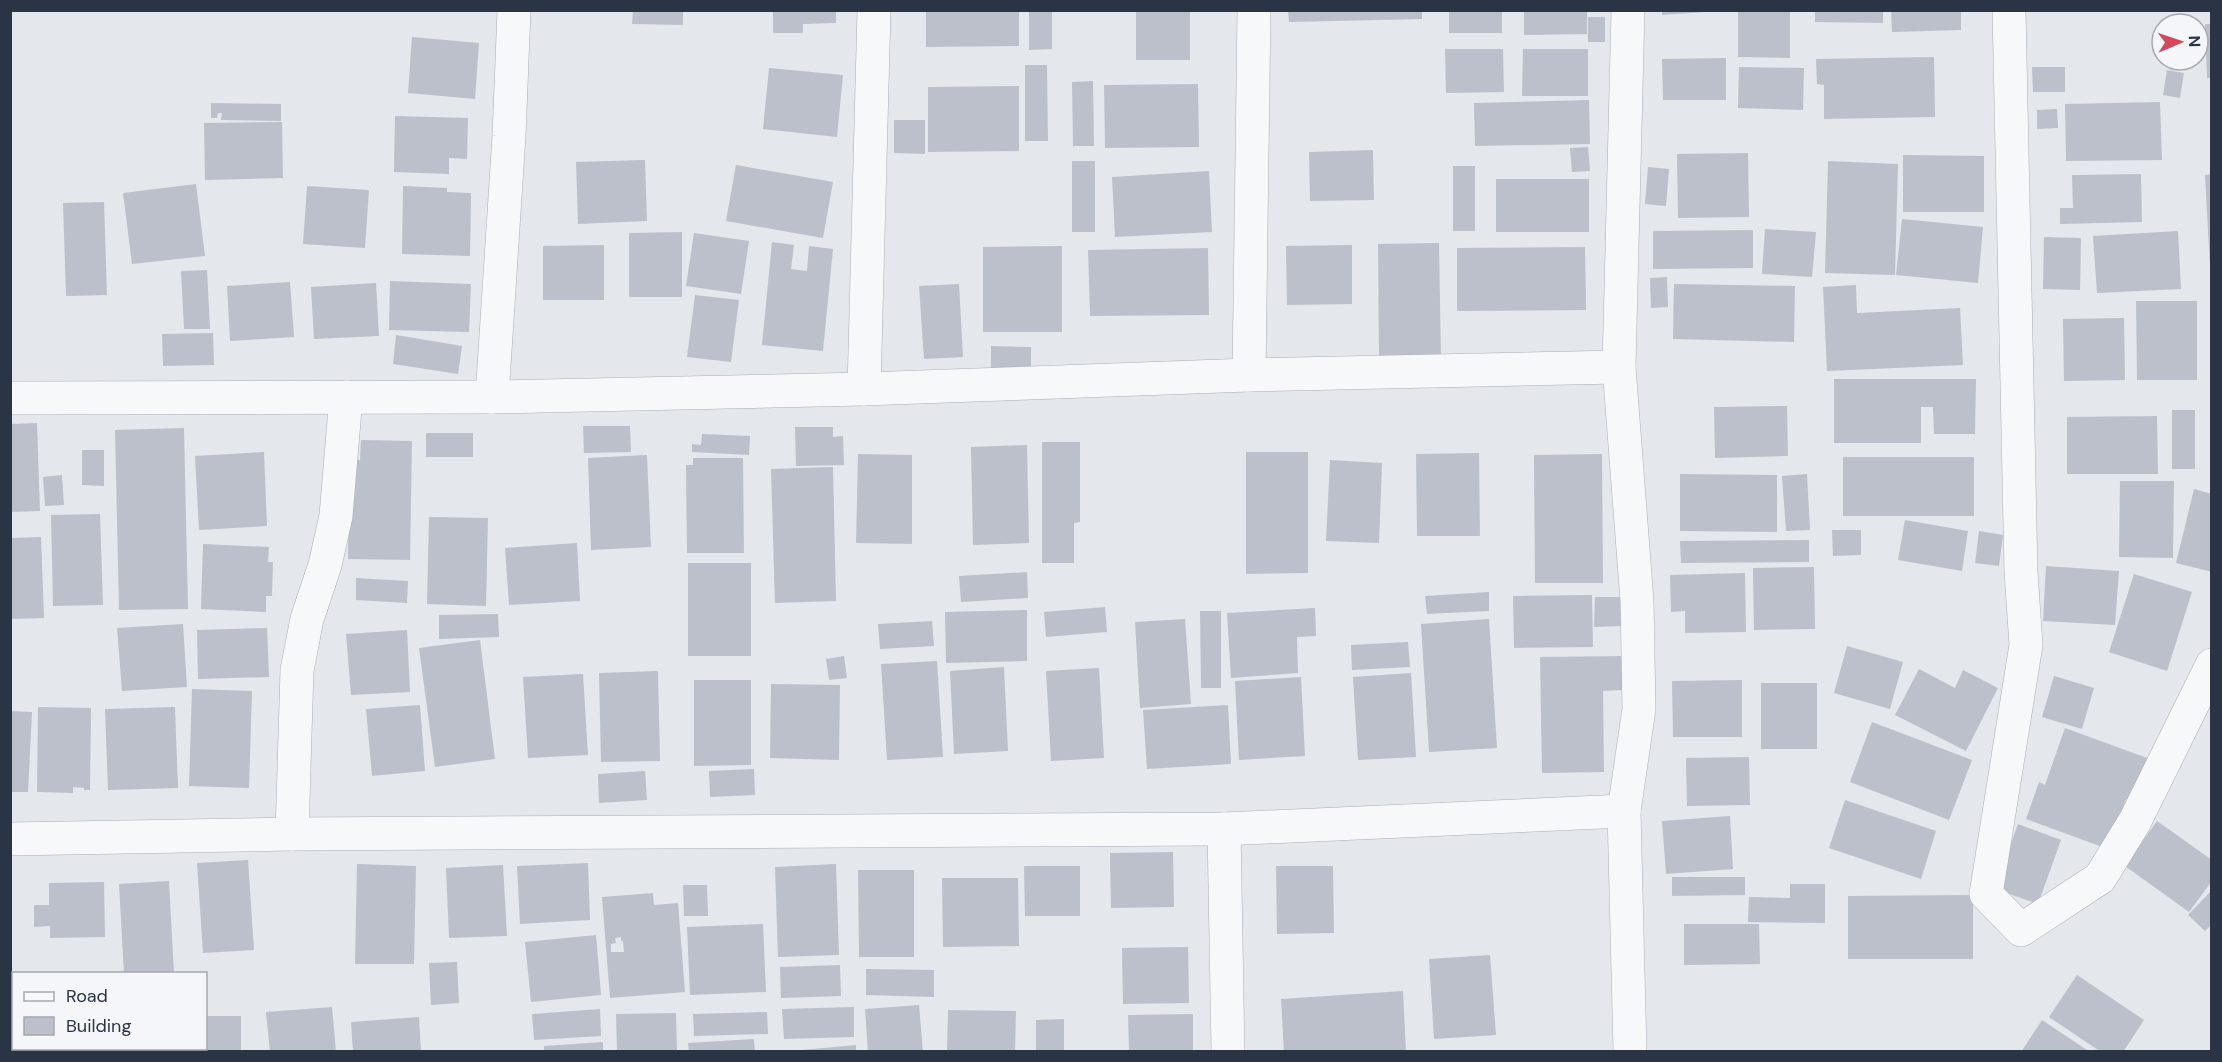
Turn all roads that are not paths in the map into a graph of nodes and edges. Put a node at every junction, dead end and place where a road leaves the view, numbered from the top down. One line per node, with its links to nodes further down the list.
1 (514, 10): 10 (street)
2 (874, 10): 8 (street)
3 (1254, 10): 7 (street)
4 (1628, 10): 6 (street)
5 (2009, 10): 12 (street)
6 (1619, 367): 7 (street); 13 (street)
7 (1249, 375): 8 (street)
8 (864, 388): 10 (street)
9 (346, 397): 10 (street); 11 (street); 15 (street)
10 (492, 397)
11 (10, 398)
12 (2211, 665)
13 (1624, 811): 14 (street); 18 (street)
14 (1224, 830): 15 (street); 17 (street)
15 (292, 834): 16 (street)
16 (10, 839)
17 (1228, 1052)
18 (1630, 1052)

